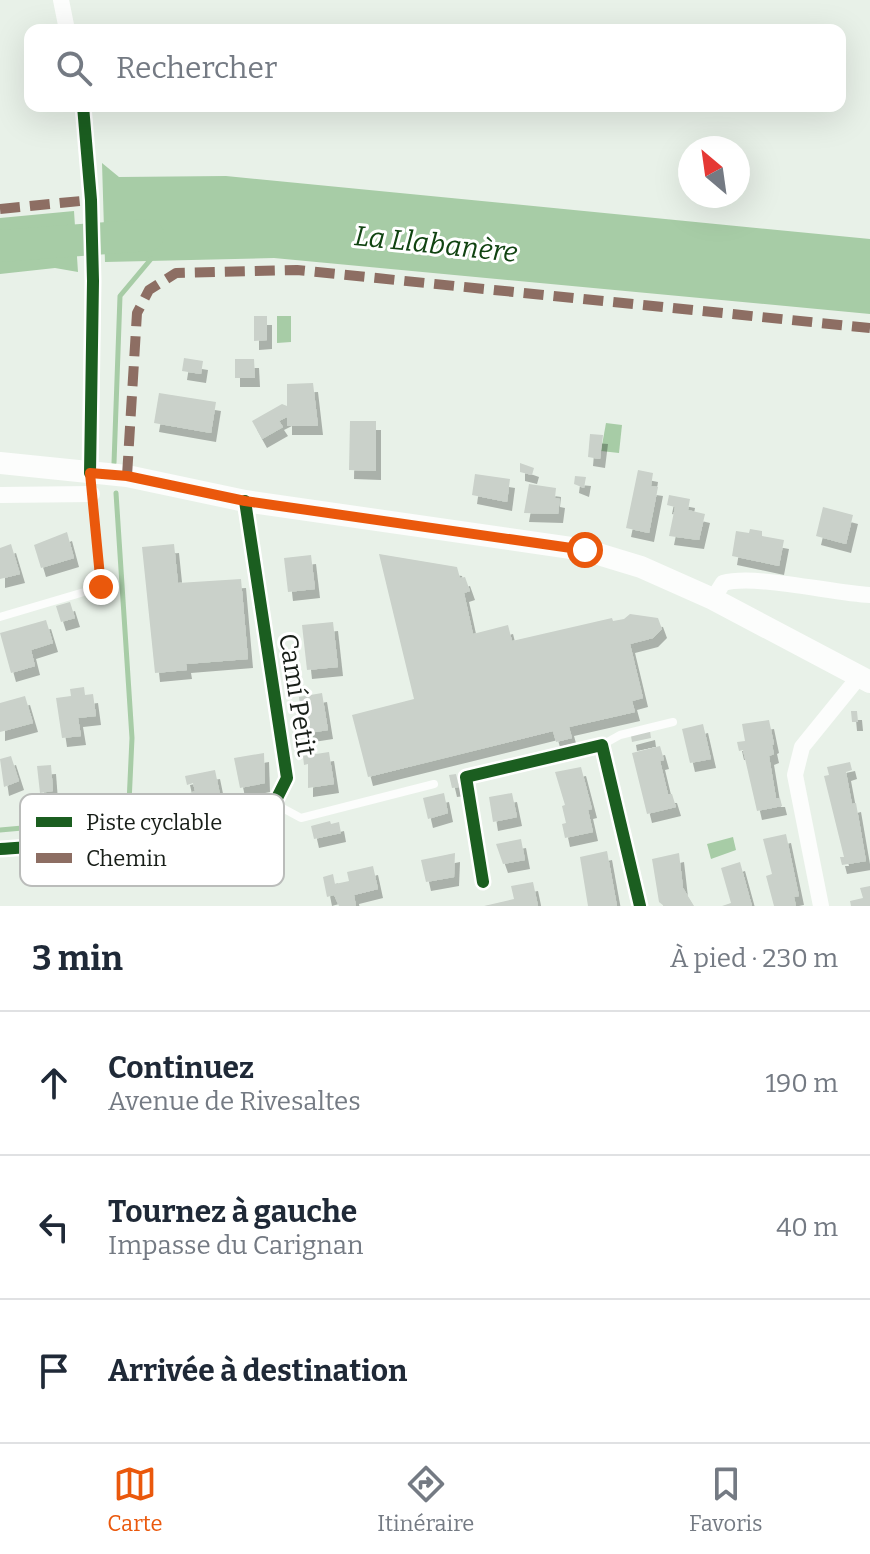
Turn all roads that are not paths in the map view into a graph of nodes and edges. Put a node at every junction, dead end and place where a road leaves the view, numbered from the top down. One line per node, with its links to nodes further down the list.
1 (61, 0): 2 (street)
2 (66, 24)
3 (84, 112): 5 (street)
4 (0, 463): 5 (main road)
5 (91, 483): 6 (street); 7 (main road); 10 (lane)
6 (0, 495)
7 (245, 501): 9 (main road); 15 (street, Camí Petit)
8 (870, 595): 9 (street)
9 (713, 599): 11 (main road)
10 (0, 617)
11 (864, 680): 21 (street)
12 (673, 722): 13 (lane)
13 (602, 745): 19 (street); 20 (street)
14 (434, 784): 16 (lane)
15 (279, 794)
16 (284, 809)
17 (20, 848): 18 (street)
18 (0, 849)
19 (483, 882)
20 (640, 906)
21 (821, 906)

